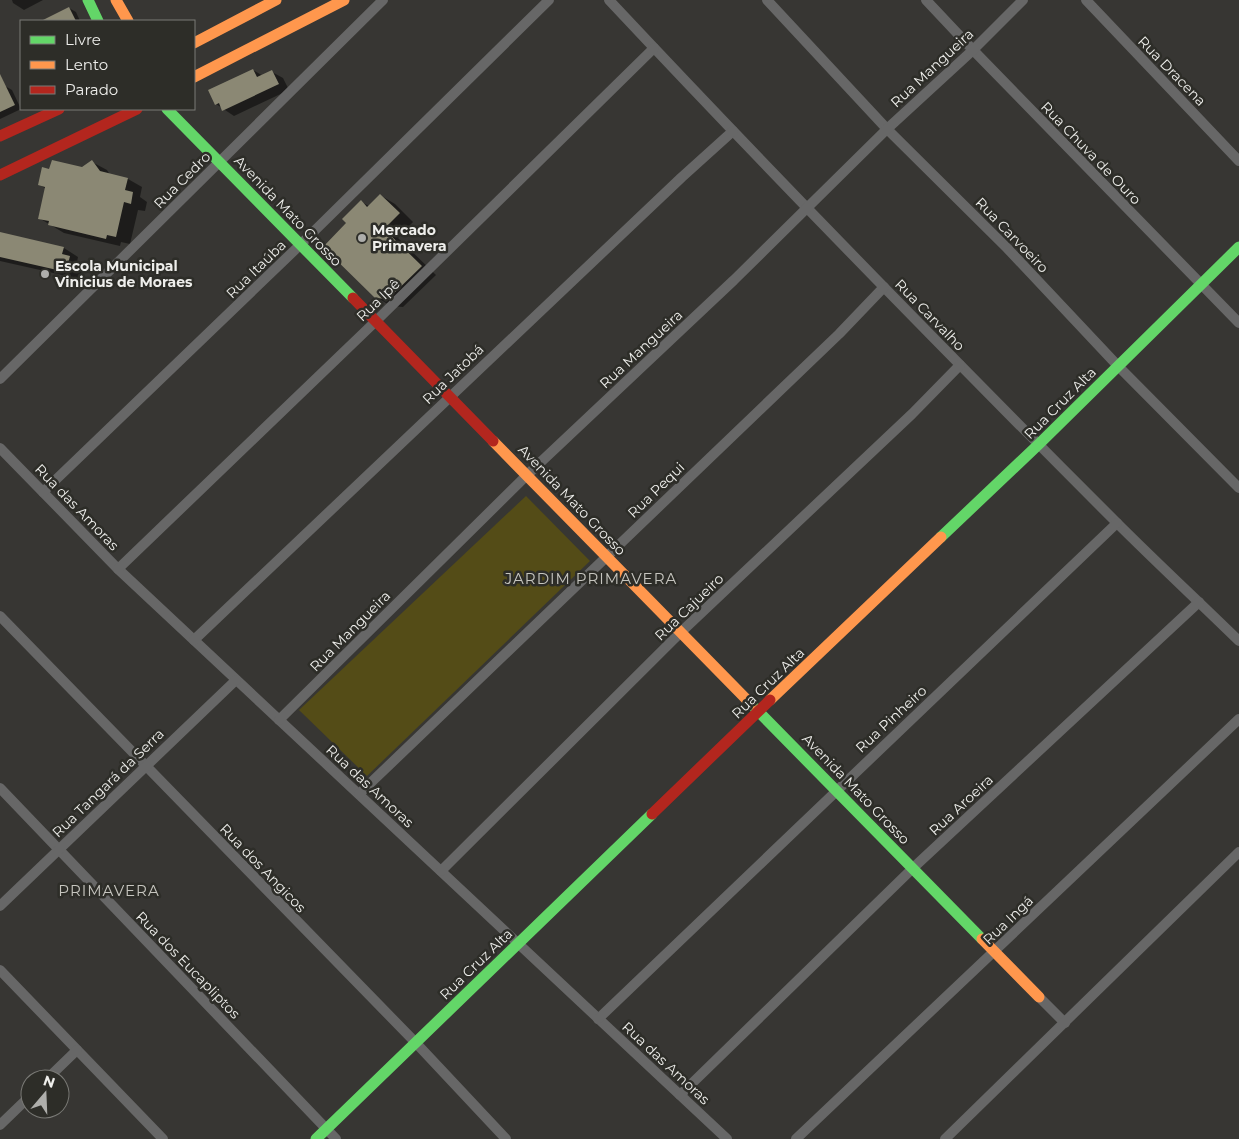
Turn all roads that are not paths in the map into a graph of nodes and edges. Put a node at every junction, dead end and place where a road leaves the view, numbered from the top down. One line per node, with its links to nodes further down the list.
1 (88, 0): 12 (street)
2 (116, 0): 13 (street)
3 (276, 0): 14 (street)
4 (344, 0): 17 (street)
5 (383, 0): 25 (street, Rua Cedro)
6 (549, 0): 28 (street, Rua Itaúba)
7 (609, 0): 15 (street, Rua Carvalho)
8 (767, 0): 21 (street, Rua Carvoeiro)
9 (926, 0): 16 (street, Rua Chuva de Ouro)
10 (1023, 0): 16 (street, Rua Mangueira)
11 (1086, 0): 24 (street, Rua Dracena)
12 (98, 20)
13 (127, 20)
14 (195, 42)
15 (654, 48): 22 (street, Rua Carvalho); 32 (street, Rua Ipê)
16 (973, 50): 21 (street, Rua Mangueira); 30 (street, Rua Chuva de Ouro)
17 (195, 76)
18 (57, 110): 23 (street)
19 (135, 110): 26 (street)
20 (168, 110): 25 (street, Avenida Mato Grosso)
21 (887, 129): 27 (street, Rua Mangueira); 35 (street, Rua Carvoeiro)
22 (733, 131): 27 (street, Rua Carvalho); 37 (street, Rua Jatobá)
23 (0, 136)
24 (1239, 161)
25 (220, 162): 28 (street, Avenida Mato Grosso); 36 (street, Rua Cedro)
26 (0, 175)
27 (807, 209): 31 (street, Rua Carvalho); 40 (street, Rua Mangueira)
28 (300, 244): 32 (street, Avenida Mato Grosso); 42 (street, Rua Itaúba)
29 (1239, 247): 30 (street, Rua Cruz Alta)
30 (1201, 284): 33 (street, Rua Chuva de Ouro); 35 (street, Rua Cruz Alta)
31 (884, 288): 34 (street, Rua Carvalho); 44 (street, Rua Pequi)
32 (376, 321): 37 (street, Avenida Mato Grosso); 45 (street, Rua Ipê)
33 (1239, 323)
34 (960, 365): 38 (street, Rua Carvalho); 48 (street, Rua Cajueiro)
35 (1118, 366): 38 (street, Rua Cruz Alta); 41 (street, Rua Carvoeiro)
36 (0, 379)
37 (450, 396): 40 (street, Avenida Mato Grosso); 49 (street, Rua Jatobá)
38 (1039, 444): 43 (street, Rua Carvalho); 52 (street, Rua Cruz Alta)
39 (0, 448): 42 (street, Rua das Amoras)
40 (527, 475): 44 (street, Avenida Mato Grosso); 54 (street, Rua Mangueira)
41 (1239, 488)
42 (43, 492): 45 (street, Rua das Amoras)
43 (1117, 523): 46 (street, Rua Carvalho); 57 (street, Rua Pinheiro)
44 (607, 556): 48 (street, Avenida Mato Grosso); 58 (street, Rua Pequi)
45 (118, 569): 49 (street, Rua das Amoras)
46 (1199, 602): 50 (street, Rua Carvalho); 61 (street, Rua Aroeira)
47 (0, 616): 55 (street, Rua dos Angicos)
48 (681, 632): 52 (street, Avenida Mato Grosso); 62 (street, Rua Cajueiro)
49 (194, 640): 51 (street, Rua das Amoras)
50 (1239, 641)
51 (236, 680): 54 (street, Rua das Amoras); 55 (street, Rua Tangará da Serra)
52 (759, 712): 57 (street, Avenida Mato Grosso); 64 (street, Rua Cruz Alta)
53 (1239, 719): 65 (street, Rua Ingá)
54 (279, 720): 58 (street, Rua das Amoras)
55 (145, 766): 59 (street, Rua Tangará da Serra); 70 (street, Rua dos Angicos)
56 (0, 788): 59 (street, Rua dos Eucapliptos)
57 (836, 790): 61 (street, Avenida Mato Grosso); 68 (street, Rua Pinheiro)
58 (359, 794): 62 (street, Rua das Amoras)
59 (59, 850): 63 (street, Rua Tangará da Serra); 76 (street, Rua dos Eucapliptos)
60 (1239, 852): 69 (street)
61 (913, 868): 65 (street, Avenida Mato Grosso); 73 (street, Rua Aroeira)
62 (441, 871): 64 (street, Rua das Amoras)
63 (0, 906)
64 (518, 944): 68 (street, Rua das Amoras); 70 (street, Rua Cruz Alta)
65 (995, 952): 67 (street, Avenida Mato Grosso); 82 (street, Rua Ingá)
66 (0, 970): 71 (street)
67 (1039, 997): 69 (street)
68 (598, 1018): 73 (street, Rua das Amoras)
69 (1064, 1022): 83 (street)
70 (416, 1043): 76 (street, Rua Cruz Alta); 80 (street, Rua dos Angicos)
71 (77, 1050): 72 (street); 77 (street)
72 (57, 1069)
73 (680, 1095): 81 (street, Rua das Amoras)
74 (20, 1106): 75 (street)
75 (0, 1125)
76 (326, 1129): 78 (street, Rua Cruz Alta); 79 (street, Rua dos Eucapliptos)
77 (157, 1137)
78 (316, 1139)
79 (336, 1139)
80 (506, 1139)
81 (727, 1139)
82 (796, 1139)
83 (945, 1139)

